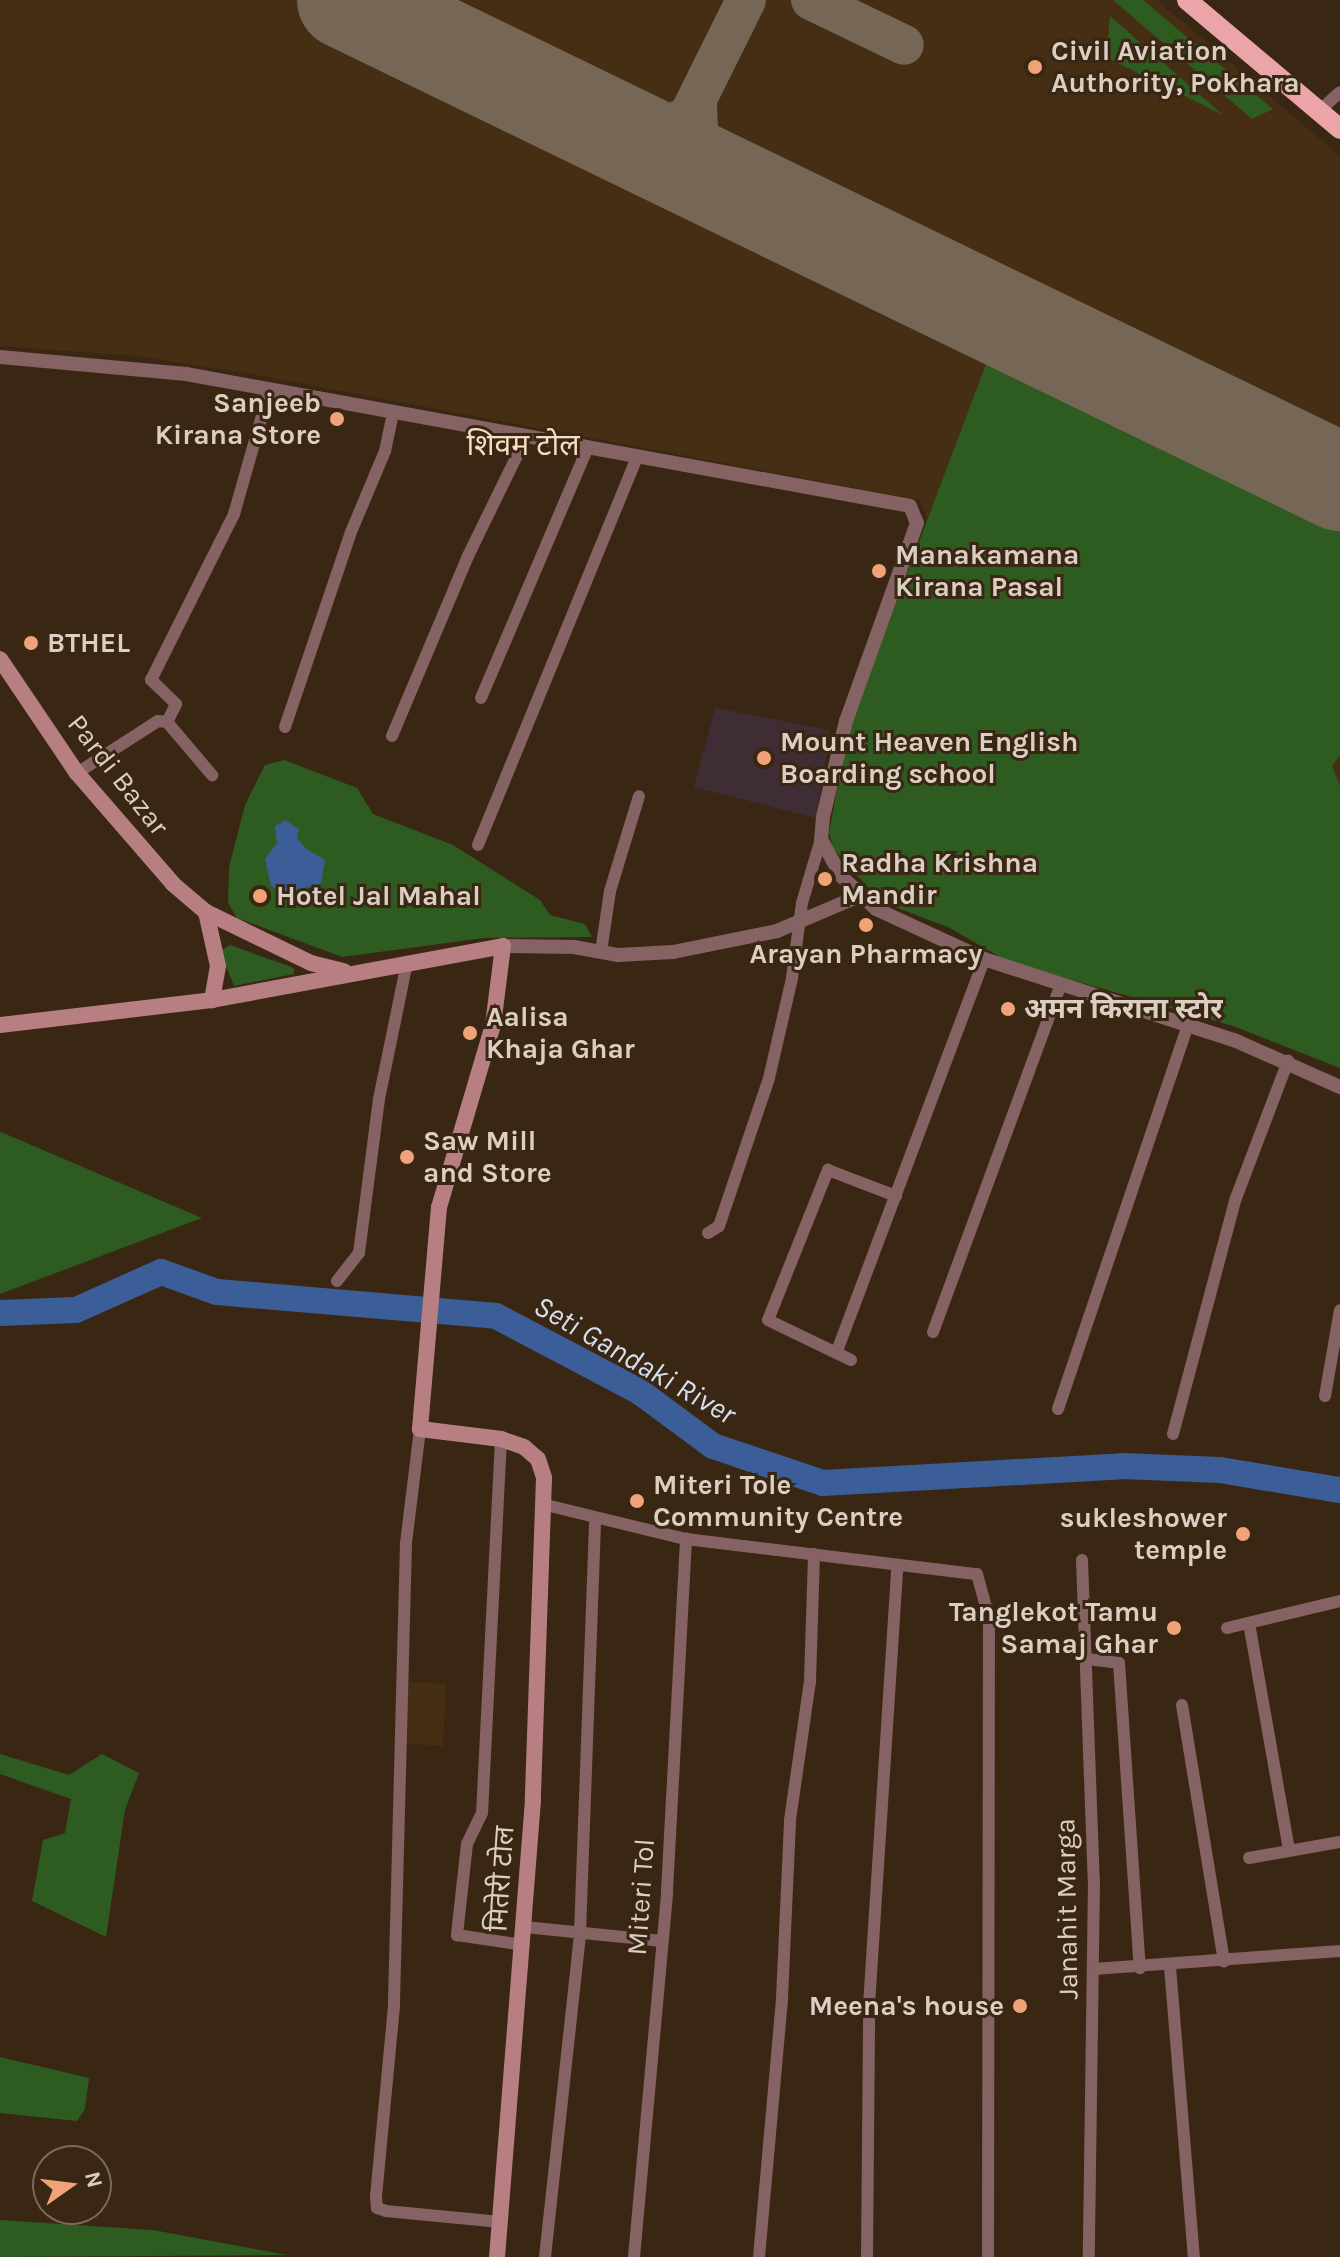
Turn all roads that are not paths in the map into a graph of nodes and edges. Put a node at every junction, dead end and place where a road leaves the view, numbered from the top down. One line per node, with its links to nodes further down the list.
1 (1187, 0): 3 (highway)
2 (1340, 92): 3 (street)
3 (1319, 111): 4 (highway)
4 (1340, 129)
5 (0, 357): 6 (street)
6 (269, 391): 7 (street); 13 (street)
7 (393, 413): 8 (street); 14 (street)
8 (526, 437): 9 (street); 15 (street)
9 (587, 449): 10 (street); 12 (street)
10 (637, 457): 19 (street); 20 (street)
11 (0, 659): 16 (main road, Pardi Bazar)
12 (481, 698)
13 (167, 722): 16 (street); 17 (street)
14 (285, 727)
15 (392, 736)
16 (77, 773): 22 (main road, Pardi Bazar)
17 (212, 775)
18 (639, 796): 25 (street)
19 (821, 839): 21 (street); 23 (street)
20 (478, 845)
21 (859, 896): 23 (street); 26 (street)
22 (206, 912): 28 (main road, Pardi Bazar); 30 (main road)
23 (798, 923): 25 (street); 36 (street)
24 (503, 946): 25 (street); 27 (main road); 44 (main road)
25 (601, 952)
26 (984, 959): 29 (street); 35 (street)
27 (407, 962): 28 (main road); 37 (street)
28 (348, 972): 30 (main road)
29 (1061, 985): 32 (street); 39 (street)
30 (212, 1000): 31 (main road)
31 (0, 1025)
32 (1188, 1025): 33 (street); 43 (street)
33 (1288, 1061): 34 (street); 45 (street)
34 (1340, 1087)
35 (896, 1196): 40 (street); 40 (street)
36 (708, 1233)
37 (337, 1281)
38 (1340, 1310): 42 (street)
39 (933, 1332)
40 (837, 1351): 41 (street)
41 (851, 1360)
42 (1325, 1396)
43 (1058, 1409)
44 (420, 1429): 46 (main road); 70 (street)
45 (1173, 1434)
46 (501, 1439): 47 (main road, मितेरी टोल); 64 (street)
47 (546, 1505): 48 (street); 61 (main road, मितेरी टोल)
48 (595, 1520): 49 (street); 62 (street)
49 (686, 1539): 50 (street); 63 (street, Miteri Tol)
50 (814, 1554): 52 (street); 74 (street)
51 (1082, 1560): 56 (street, Janahit Marga)
52 (897, 1567): 75 (street); 76 (street)
53 (1340, 1601): 54 (street)
54 (1249, 1623): 55 (street); 59 (street)
55 (1227, 1628)
56 (1087, 1659): 68 (street); 69 (street, Janahit Marga)
57 (1182, 1705): 66 (street)
58 (1340, 1842): 59 (street)
59 (1289, 1851): 60 (street)
60 (1249, 1858)
61 (525, 1927): 62 (street); 64 (main road, मितेरी टोल)
62 (580, 1933): 63 (street); 72 (street)
63 (662, 1941): 73 (street, Miteri Tol)
64 (523, 1945): 70 (main road, मितेरी टोल)
65 (1340, 1951): 66 (street)
66 (1224, 1962): 67 (street)
67 (1170, 1967): 68 (street); 78 (street)
68 (1140, 1968): 69 (street)
69 (1094, 1969): 77 (street, Janahit Marga)
70 (500, 2222): 71 (main road, मितेरी टोल)
71 (497, 2257)
72 (545, 2257)
73 (634, 2257)
74 (759, 2257)
75 (867, 2257)
76 (988, 2257)
77 (1089, 2257)
78 (1194, 2257)

